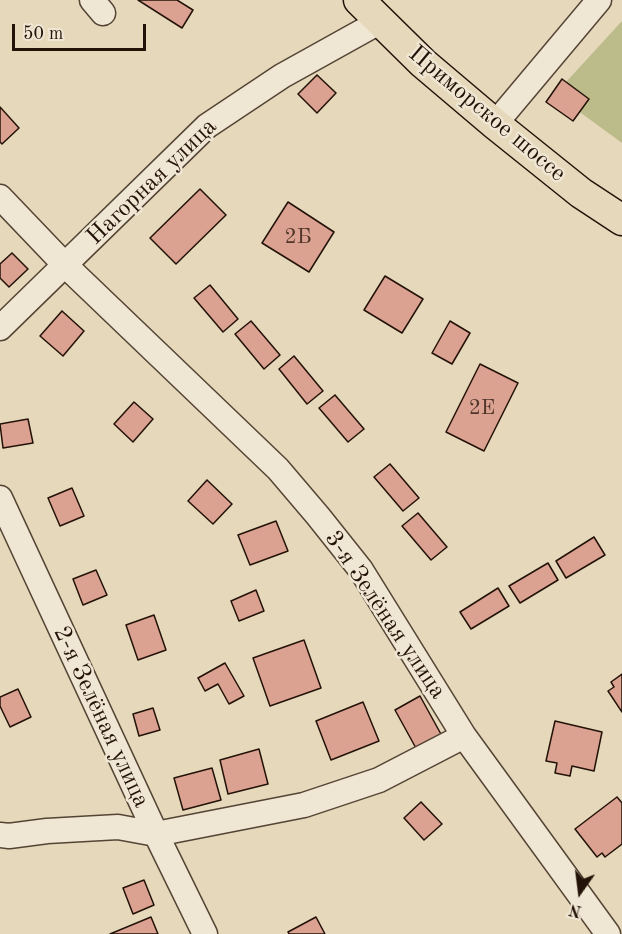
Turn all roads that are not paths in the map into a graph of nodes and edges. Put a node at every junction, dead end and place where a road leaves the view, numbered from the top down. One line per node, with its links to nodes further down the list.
1 (359, 0): 3 (main road, Приморское шоссе)
2 (599, 0): 4 (street)
3 (381, 21): 4 (main road, Приморское шоссе); 7 (street, Нагорная улица)
4 (495, 124): 6 (main road, Приморское шоссе)
5 (0, 197): 7 (street, 3-я Зелёная улица)
6 (622, 220)
7 (65, 265): 8 (street, Нагорная улица); 10 (street, 3-я Зелёная улица)
8 (0, 328)
9 (0, 498): 11 (street, 2-я Зелёная улица)
10 (464, 736): 11 (street); 14 (street, 3-я Зелёная улица)
11 (156, 834): 12 (street); 13 (street, 2-я Зелёная улица)
12 (0, 835)
13 (205, 934)
14 (608, 934)

